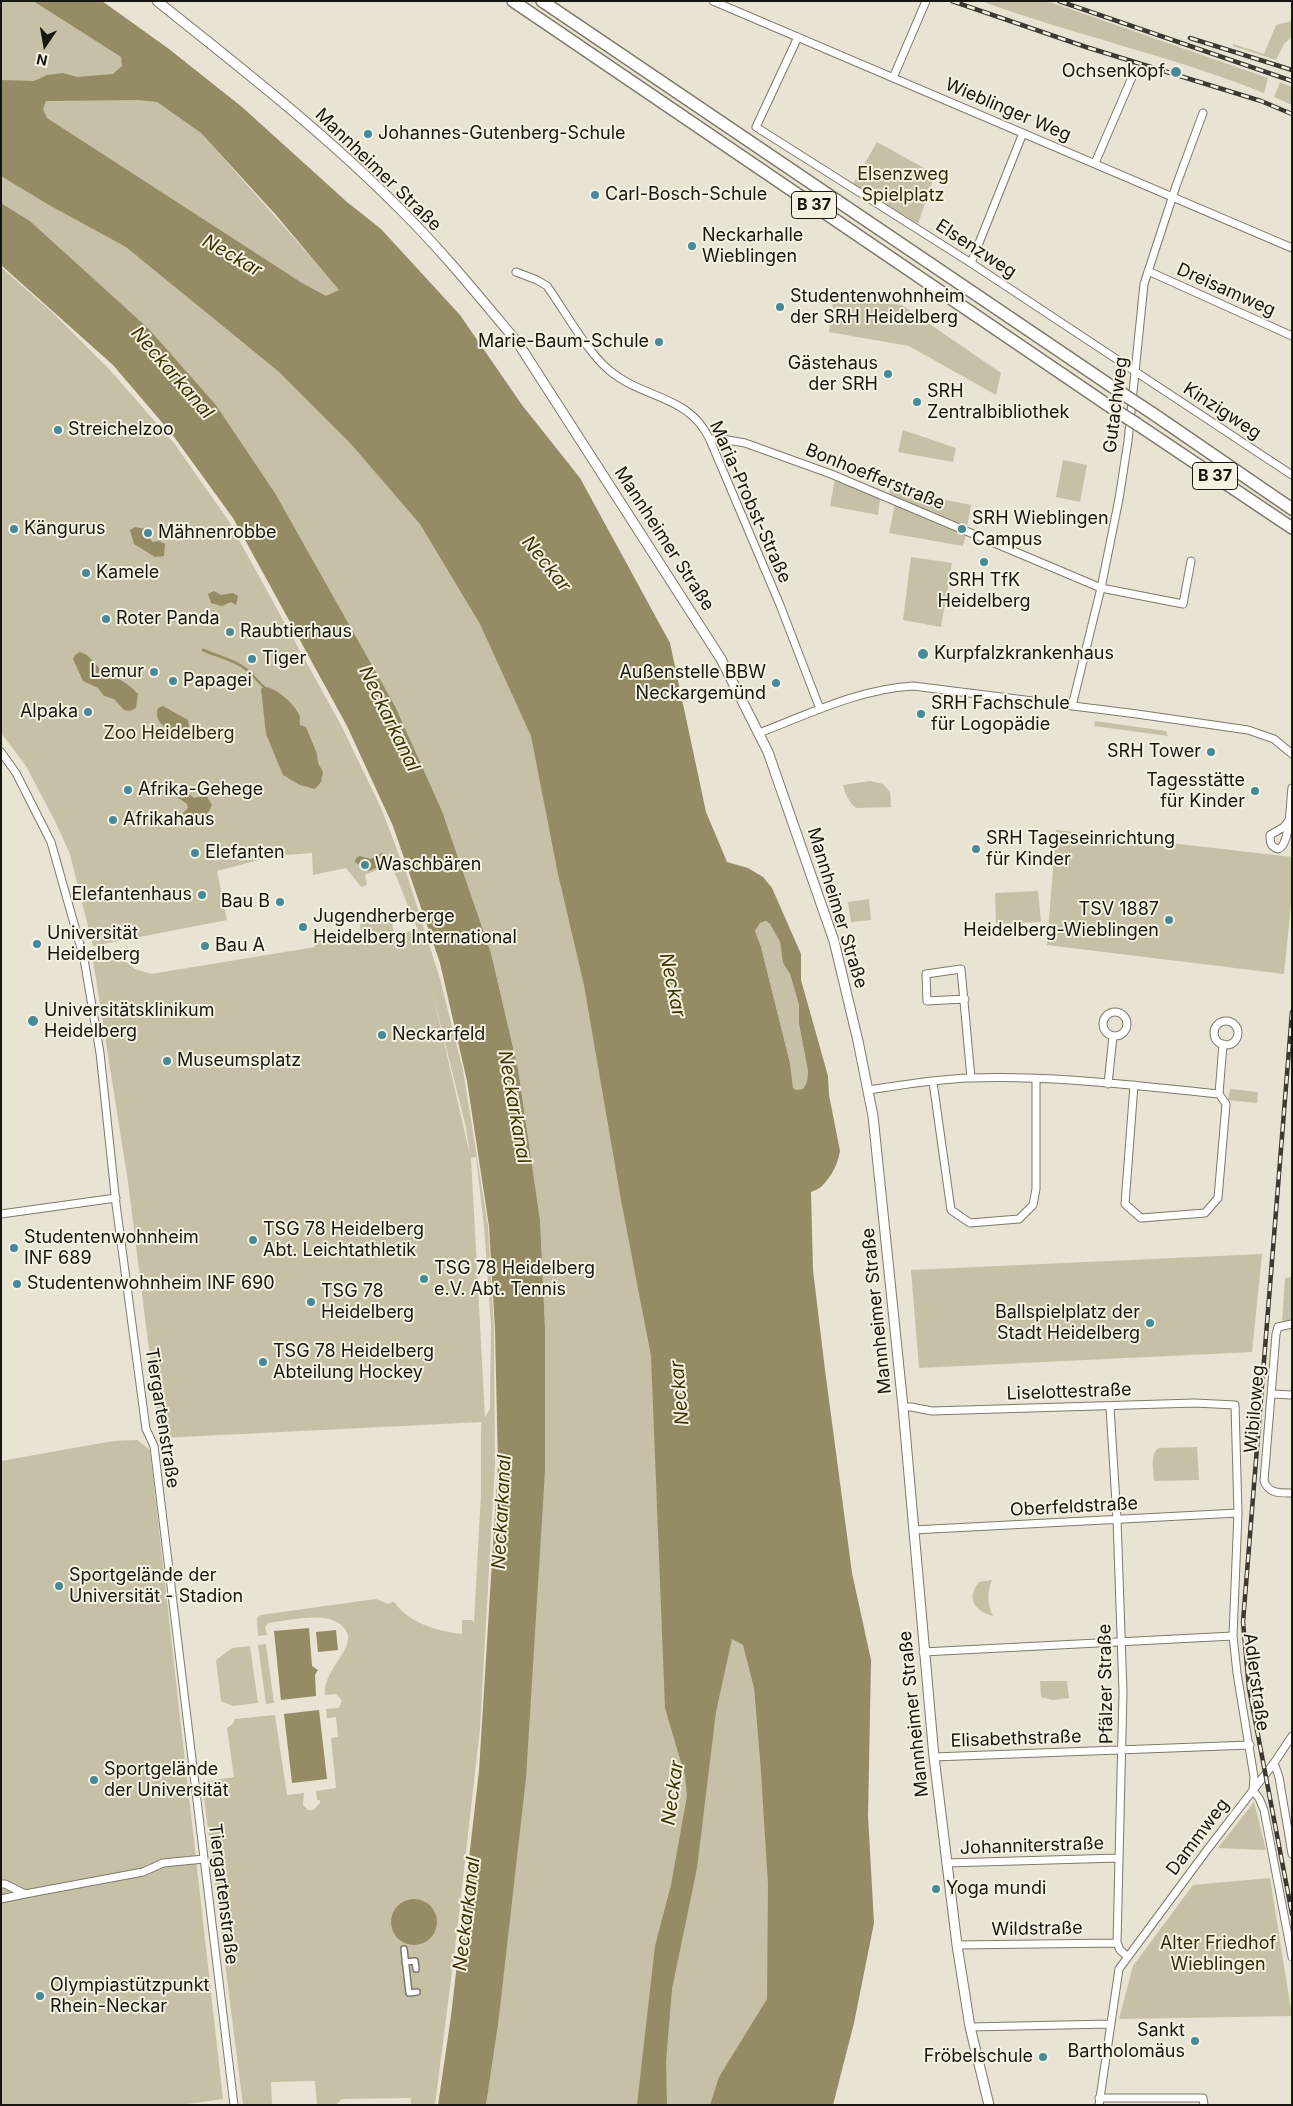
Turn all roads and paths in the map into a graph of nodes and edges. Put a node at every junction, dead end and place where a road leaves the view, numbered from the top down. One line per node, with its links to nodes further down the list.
1 (157, 1): 27 (street, Mannheimer Straße)
2 (513, 1): 22 (highway, B 37, bridge)
3 (542, 1): 21 (highway, B 37, bridge)
4 (713, 1): 6 (street, Wieblinger Weg)
5 (926, 1): 8 (street)
6 (798, 37): 8 (street, Wieblinger Weg); 14 (street, Elsenzweg)
7 (1136, 68): 11 (street)
8 (893, 78): 10 (street, Wieblinger Weg)
9 (1203, 113): 12 (street, Gutachweg)
10 (1023, 133): 11 (street, Wieblinger Weg); 14 (street)
11 (1095, 163): 12 (street, Wieblinger Weg)
12 (1173, 198): 13 (street, Wieblinger Weg); 15 (street, Gutachweg)
13 (1292, 248)
14 (971, 264): 18 (street, Elsenzweg)
15 (1148, 271): 17 (street, Dreisamweg); 18 (street, Gutachweg)
16 (516, 272): 19 (street, Maria-Probst-Straße)
17 (1292, 336)
18 (1136, 372): 20 (street, Kinzigweg); 24 (street, Gutachweg)
19 (710, 440): 24 (street, Bonhoefferstraße); 26 (street, Maria-Probst-Straße)
20 (1292, 475)
21 (1292, 509)
22 (1292, 528)
23 (1191, 561): 24 (street, Bonhoefferstraße)
24 (1101, 588): 25 (street, Gutachweg)
25 (1072, 706): 26 (street); 29 (street)
26 (820, 709): 27 (street)
27 (760, 733): 40 (street, Mannheimer Straße)
28 (1, 752): 42 (street, Tiergartenstraße)
29 (1292, 754)
30 (1292, 788): 31 (street)
31 (1289, 820)
32 (965, 999): 32 (street); 35 (street)
33 (1114, 1036): 38 (street)
34 (1224, 1044): 41 (street)
35 (971, 1078): 36 (street); 37 (street)
36 (1036, 1079): 37 (street); 38 (street)
37 (933, 1082): 40 (street)
38 (1108, 1084): 39 (street)
39 (1134, 1086): 41 (street); 41 (street)
40 (868, 1090): 49 (street, Mannheimer Straße)
41 (1219, 1094)
42 (116, 1198): 43 (street); 65 (street, Tiergartenstraße)
43 (1, 1214)
44 (1292, 1324): 45 (street, Wibiloweg)
45 (1272, 1394): 46 (street); 50 (street, Wibiloweg)
46 (1292, 1395)
47 (1235, 1404): 48 (street, Liselottestraße); 51 (street, Adlerstraße)
48 (1110, 1406): 49 (street, Liselottestraße); 52 (street, Pfälzer Straße)
49 (903, 1407): 53 (street, Mannheimer Straße)
50 (1292, 1493)
51 (1238, 1513): 52 (street, Oberfeldstraße); 54 (street, Adlerstraße)
52 (1117, 1519): 53 (street, Oberfeldstraße); 55 (street, Pfälzer Straße)
53 (913, 1530): 56 (street, Mannheimer Straße)
54 (1233, 1636): 55 (street); 58 (street, Adlerstraße)
55 (1121, 1642): 56 (street); 59 (street, Pfälzer Straße)
56 (923, 1652): 60 (street, Mannheimer Straße)
57 (1292, 1736): 61 (street, Dammweg)
58 (1250, 1745): 59 (street, Elisabethstraße); 62 (street, Adlerstraße)
59 (1122, 1750): 60 (street, Elisabethstraße); 64 (street, Pfälzer Straße)
60 (934, 1757): 66 (street, Mannheimer Straße)
61 (1274, 1765): 62 (street, Dammweg); 63 (street)
62 (1253, 1791): 73 (street, Dammweg); 74 (street, Adlerstraße)
63 (1292, 1852)
64 (1119, 1858): 66 (street, Johanniterstraße); 70 (street, Pfälzer Straße)
65 (204, 1859): 68 (street); 81 (street, Tiergartenstraße)
66 (946, 1863): 71 (street, Mannheimer Straße)
67 (1, 1884): 68 (street)
68 (25, 1894): 69 (street)
69 (1, 1899)
70 (1117, 1943): 71 (street, Wildstraße); 73 (street)
71 (957, 1945): 79 (street, Mannheimer Straße)
72 (404, 1949): 75 (street)
73 (1128, 1957): 78 (street, Dammweg)
74 (1292, 1957)
75 (405, 1962): 76 (street); 76 (street)
76 (407, 1972): 77 (street)
77 (408, 1984): 77 (street)
78 (1111, 2024): 79 (street); 80 (street, Dammweg)
79 (970, 2027): 82 (street, Mannheimer Straße)
80 (1099, 2102): 83 (street)
81 (234, 2105)
82 (988, 2105)
83 (1204, 2105)

